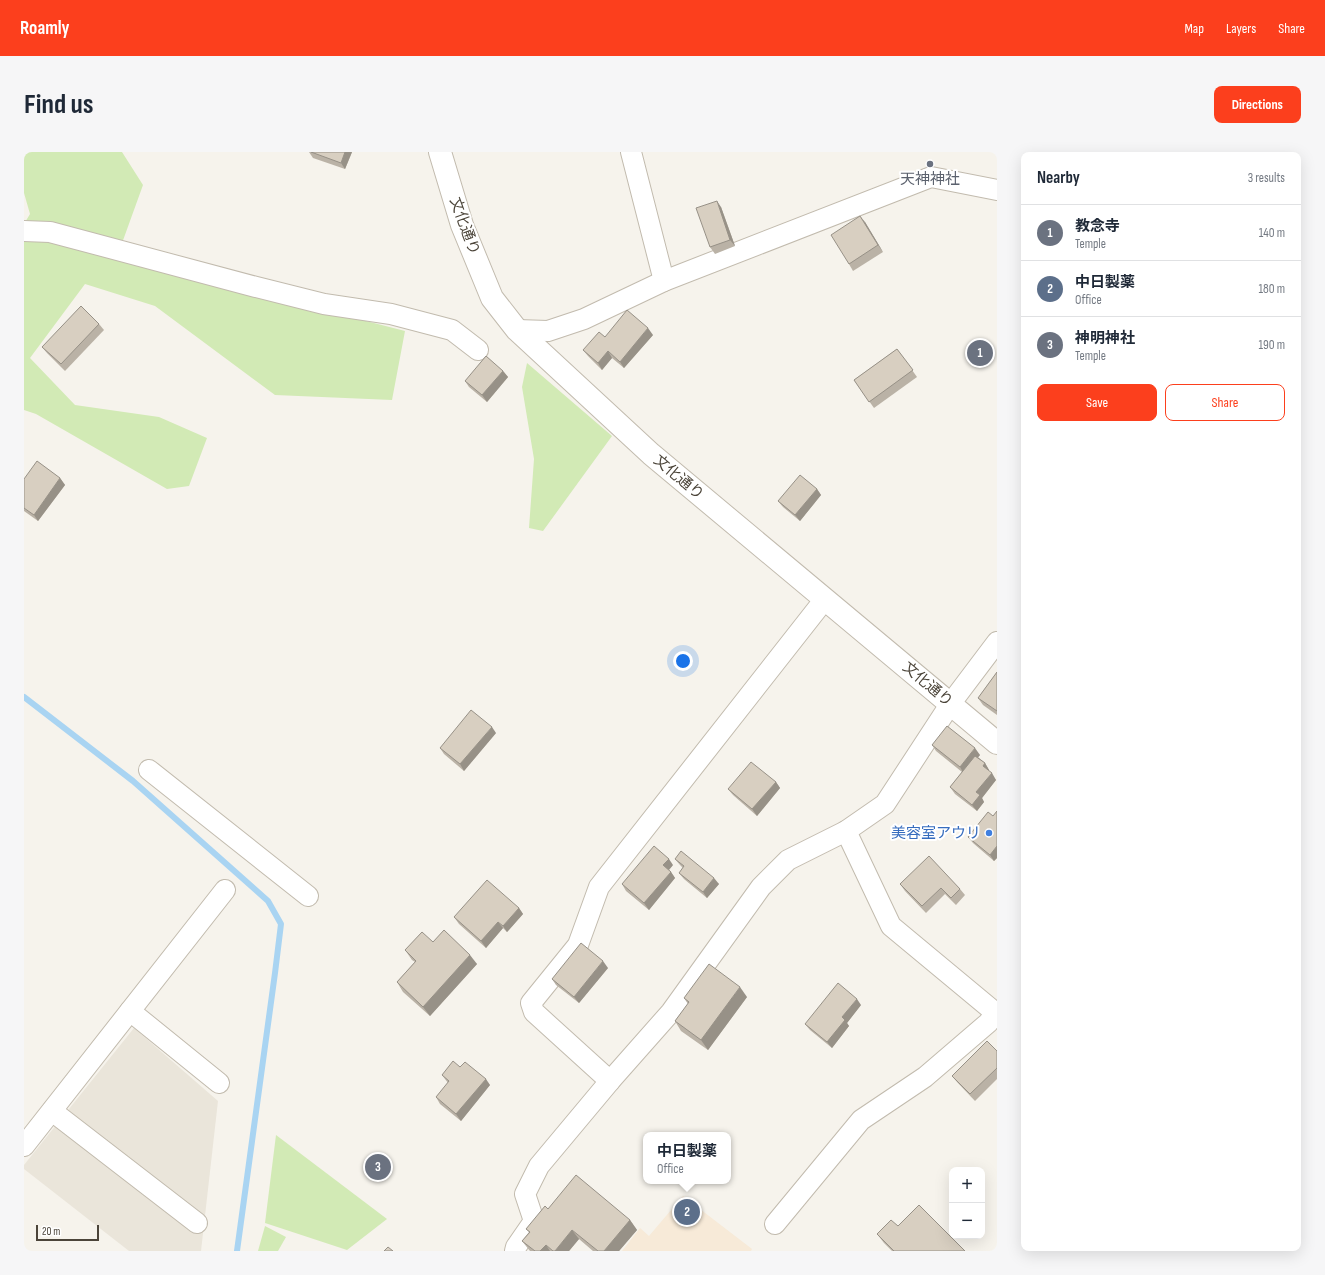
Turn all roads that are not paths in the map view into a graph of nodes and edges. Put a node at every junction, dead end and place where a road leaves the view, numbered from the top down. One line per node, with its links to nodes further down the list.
1 (440, 152): 6 (street, 文化通り)
2 (631, 152): 5 (street)
3 (997, 190): 5 (street)
4 (24, 231): 7 (street)
5 (664, 281): 6 (street)
6 (516, 330): 8 (street, 文化通り)
7 (478, 350)
8 (825, 599): 10 (street, 文化通り); 18 (street)
9 (997, 642): 10 (street)
10 (951, 703): 11 (street, 文化通り); 13 (street)
11 (997, 743)
12 (149, 770): 15 (street)
13 (846, 831): 16 (street); 18 (street)
14 (225, 890): 17 (street)
15 (308, 896)
16 (995, 1008): 23 (street)
17 (130, 1011): 19 (street); 20 (street)
18 (610, 1081): 24 (street)
19 (219, 1083)
20 (52, 1110): 21 (street); 22 (street)
21 (24, 1146)
22 (198, 1223)
23 (775, 1224)
24 (515, 1251)

